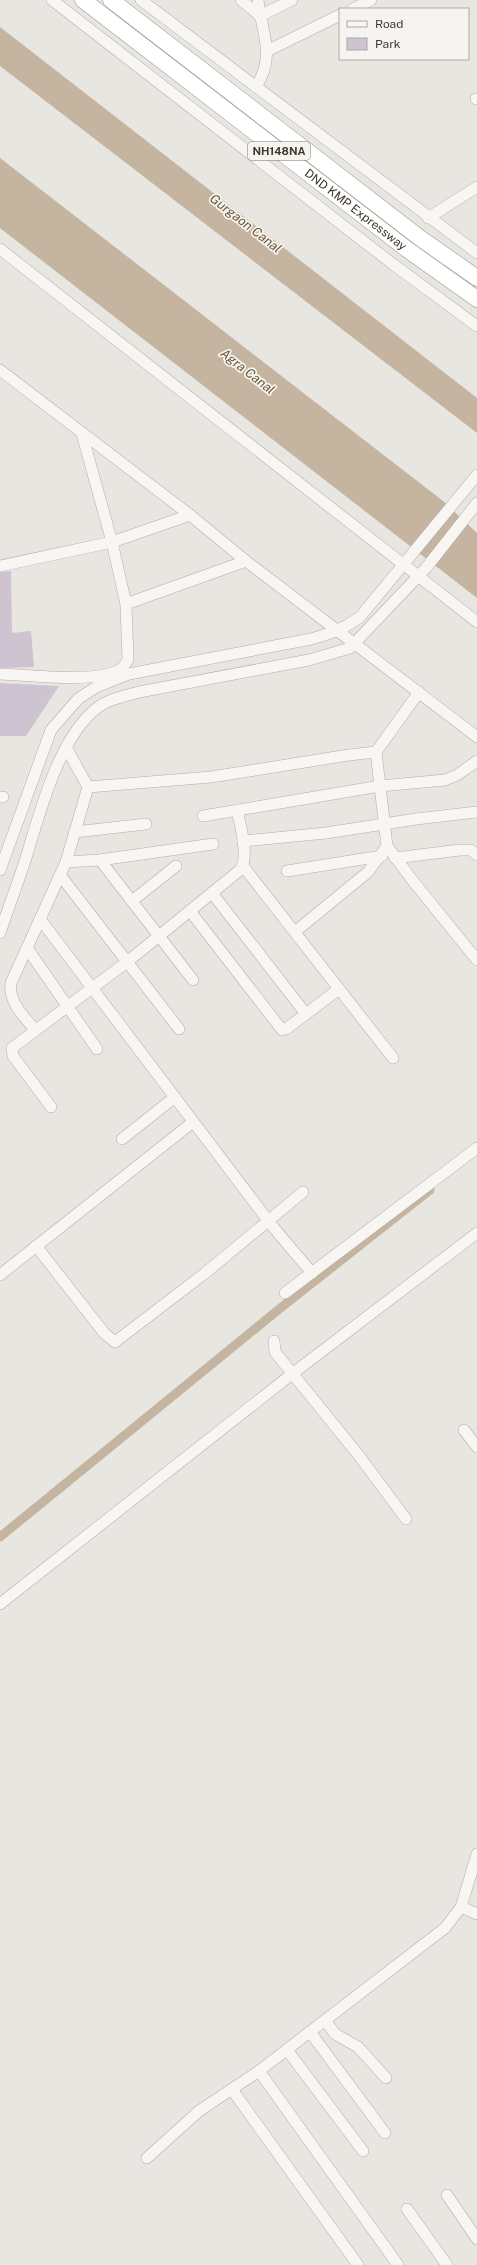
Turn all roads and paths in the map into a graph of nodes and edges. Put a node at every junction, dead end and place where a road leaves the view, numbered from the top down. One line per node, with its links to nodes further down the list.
1 (52, 0): 20 (street)
2 (83, 0): 19 (highway, DND KMP Expressway / NH148NA)
3 (111, 0): 18 (highway, DND KMP Expressway / NH148NA)
4 (141, 0): 13 (street)
5 (241, 0): 11 (street)
6 (258, 0): 11 (street)
7 (292, 0): 11 (street)
8 (371, 0): 9 (street)
9 (355, 8)
10 (339, 15): 12 (street)
11 (260, 16): 12 (street)
12 (267, 51): 13 (street)
13 (256, 87): 15 (street)
14 (477, 187): 15 (street)
15 (428, 218): 16 (street)
16 (475, 247)
17 (0, 249): 29 (street)
18 (477, 278)
19 (477, 300)
20 (477, 326)
21 (0, 370): 22 (street)
22 (82, 434): 25 (street); 26 (street)
23 (474, 479): 29 (street)
24 (473, 508): 30 (street)
25 (190, 515): 26 (street); 27 (street)
26 (112, 542): 28 (street); 31 (street)
27 (246, 562): 31 (street); 33 (street)
28 (0, 566)
29 (403, 566): 30 (street); 33 (street)
30 (418, 577): 32 (street); 34 (street)
31 (126, 604): 35 (street)
32 (477, 622)
33 (337, 631): 34 (street); 52 (street)
34 (356, 643): 36 (street); 38 (street)
35 (0, 674)
36 (419, 692): 37 (street); 39 (street)
37 (477, 737)
38 (67, 749): 42 (street); 68 (street)
39 (376, 752): 41 (street); 42 (street)
40 (477, 761): 41 (street)
41 (380, 786): 43 (street); 47 (street)
42 (88, 787): 48 (street)
43 (237, 810): 45 (street); 49 (street)
44 (477, 812): 47 (street)
45 (203, 816)
46 (146, 824): 48 (street)
47 (385, 824): 49 (street); 51 (street)
48 (75, 832): 57 (street)
49 (243, 841): 59 (street)
50 (213, 844): 56 (street)
51 (387, 846): 54 (street); 55 (street)
52 (3, 854): 60 (street)
53 (477, 855): 55 (street)
54 (382, 856): 61 (street); 67 (street)
55 (395, 858): 71 (street)
56 (100, 860): 57 (street); 64 (street)
57 (66, 862): 62 (street)
58 (176, 866): 64 (street)
59 (243, 866): 63 (street); 67 (street)
60 (0, 870)
61 (287, 871)
62 (60, 875): 66 (street); 72 (street)
63 (212, 893): 65 (street); 77 (street)
64 (132, 901): 69 (street)
65 (190, 911): 69 (street); 77 (street)
66 (40, 919): 70 (street); 74 (street)
67 (296, 932): 75 (street)
68 (0, 933)
69 (159, 936): 72 (street); 73 (street)
70 (27, 948): 76 (street); 79 (street)
71 (476, 956)
72 (127, 962): 74 (street); 78 (street)
73 (193, 980)
74 (92, 988): 76 (street); 82 (street)
75 (340, 989): 77 (street); 81 (street)
76 (67, 1006): 79 (street); 80 (street)
77 (306, 1014)
78 (179, 1029)
79 (35, 1030): 83 (street)
80 (96, 1049)
81 (393, 1058)
82 (175, 1097): 84 (street); 85 (street)
83 (51, 1107)
84 (193, 1122): 88 (street); 90 (street)
85 (122, 1139)
86 (477, 1148): 91 (street)
87 (303, 1192): 88 (street)
88 (268, 1221): 90 (street); 91 (street)
89 (477, 1233): 95 (street)
90 (36, 1246): 92 (street)
91 (312, 1273): 93 (street)
92 (0, 1275)
93 (285, 1293)
94 (274, 1341): 95 (street)
95 (292, 1374): 98 (street); 99 (street)
96 (464, 1430): 97 (street)
97 (477, 1447)
98 (406, 1519)
99 (0, 1604)
100 (477, 1854): 101 (street)
101 (461, 1907): 102 (street); 103 (street)
102 (477, 1914)
103 (325, 2020): 104 (street); 107 (street)
104 (310, 2032): 105 (street); 109 (street)
105 (287, 2050): 106 (street); 110 (street)
106 (259, 2071): 108 (street); 116 (street)
107 (386, 2078)
108 (233, 2091): 111 (street); 115 (street)
109 (385, 2133)
110 (363, 2151)
111 (148, 2158)
112 (447, 2195): 114 (street)
113 (407, 2210): 117 (street)
114 (477, 2238)
115 (358, 2265)
116 (398, 2265)
117 (447, 2265)

